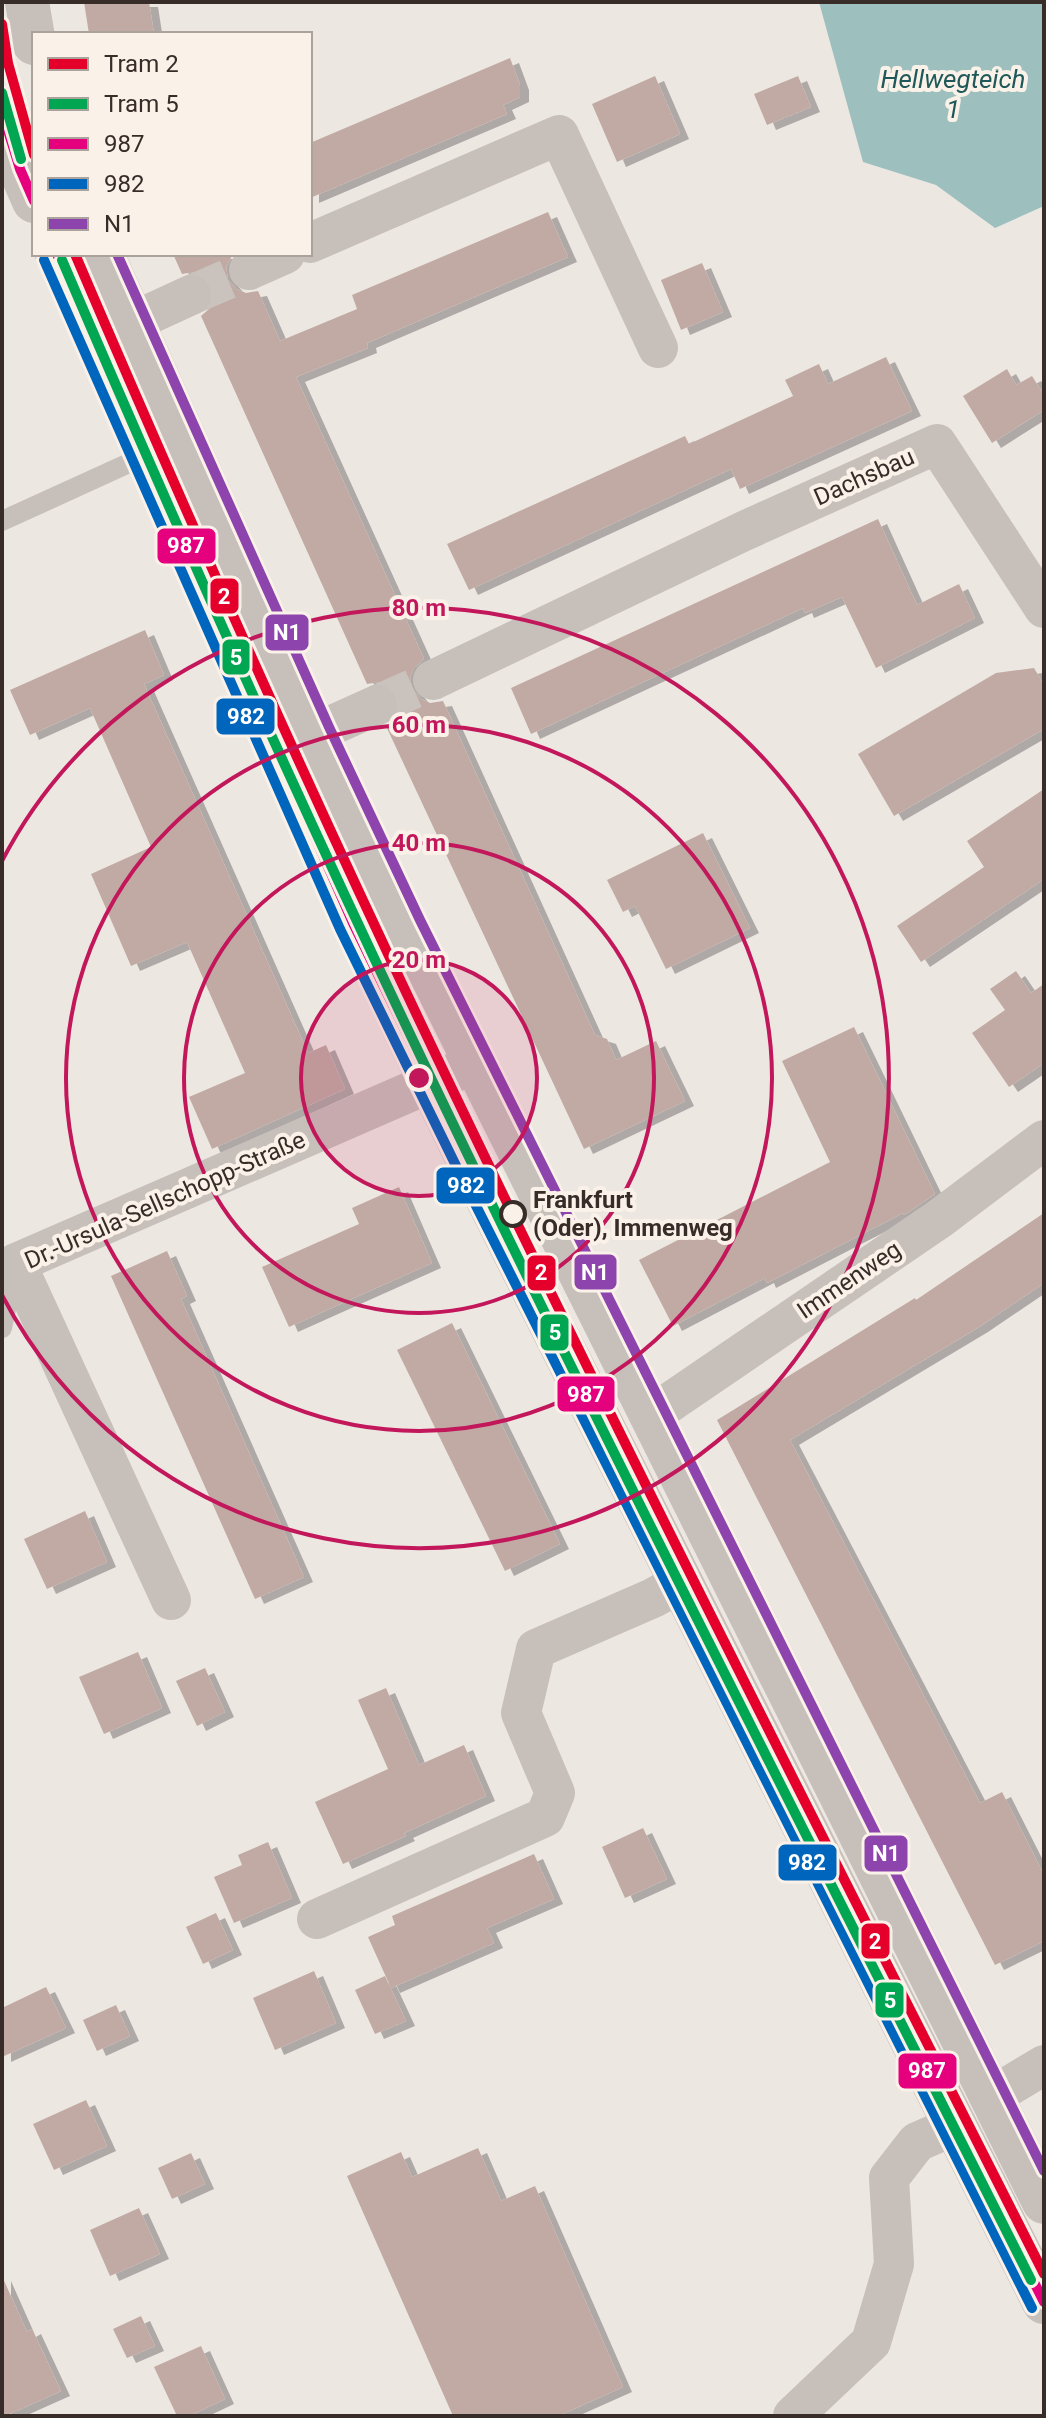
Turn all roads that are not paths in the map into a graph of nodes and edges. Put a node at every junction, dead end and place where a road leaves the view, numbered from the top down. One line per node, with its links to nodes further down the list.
1 (27, 2): 2 (street)
2 (32, 32)
3 (2, 111): 4 (street)
4 (32, 196)
5 (312, 242): 12 (street)
6 (58, 256): 11 (street)
7 (102, 256): 11 (street)
8 (280, 256): 9 (street)
9 (249, 270)
10 (191, 295): 11 (street)
11 (113, 331): 13 (street)
12 (658, 348)
13 (164, 447): 14 (lane); 18 (street); 19 (street)
14 (2, 521)
15 (1044, 608): 16 (street, Dachsbau)
16 (433, 680)
17 (377, 705): 18 (street)
18 (316, 733): 19 (street); 20 (street)
19 (277, 750): 21 (street)
20 (474, 1064): 21 (street, Dr.-Ursula-Sellschopp-Straße); 25 (street)
21 (431, 1083): 23 (street, Dr.-Ursula-Sellschopp-Straße); 26 (street)
22 (1044, 1140): 25 (street, Immenweg)
23 (16, 1263): 24 (lane); 27 (street, Dr.-Ursula-Sellschopp-Straße)
24 (2, 1328)
25 (650, 1416): 30 (street)
26 (680, 1583): 28 (street); 31 (street)
27 (171, 1600)
28 (317, 1919)
29 (1044, 2065): 30 (street)
30 (991, 2097): 32 (street)
31 (954, 2126): 33 (street); 34 (street)
32 (1044, 2202)
33 (1044, 2302)
34 (793, 2416)

